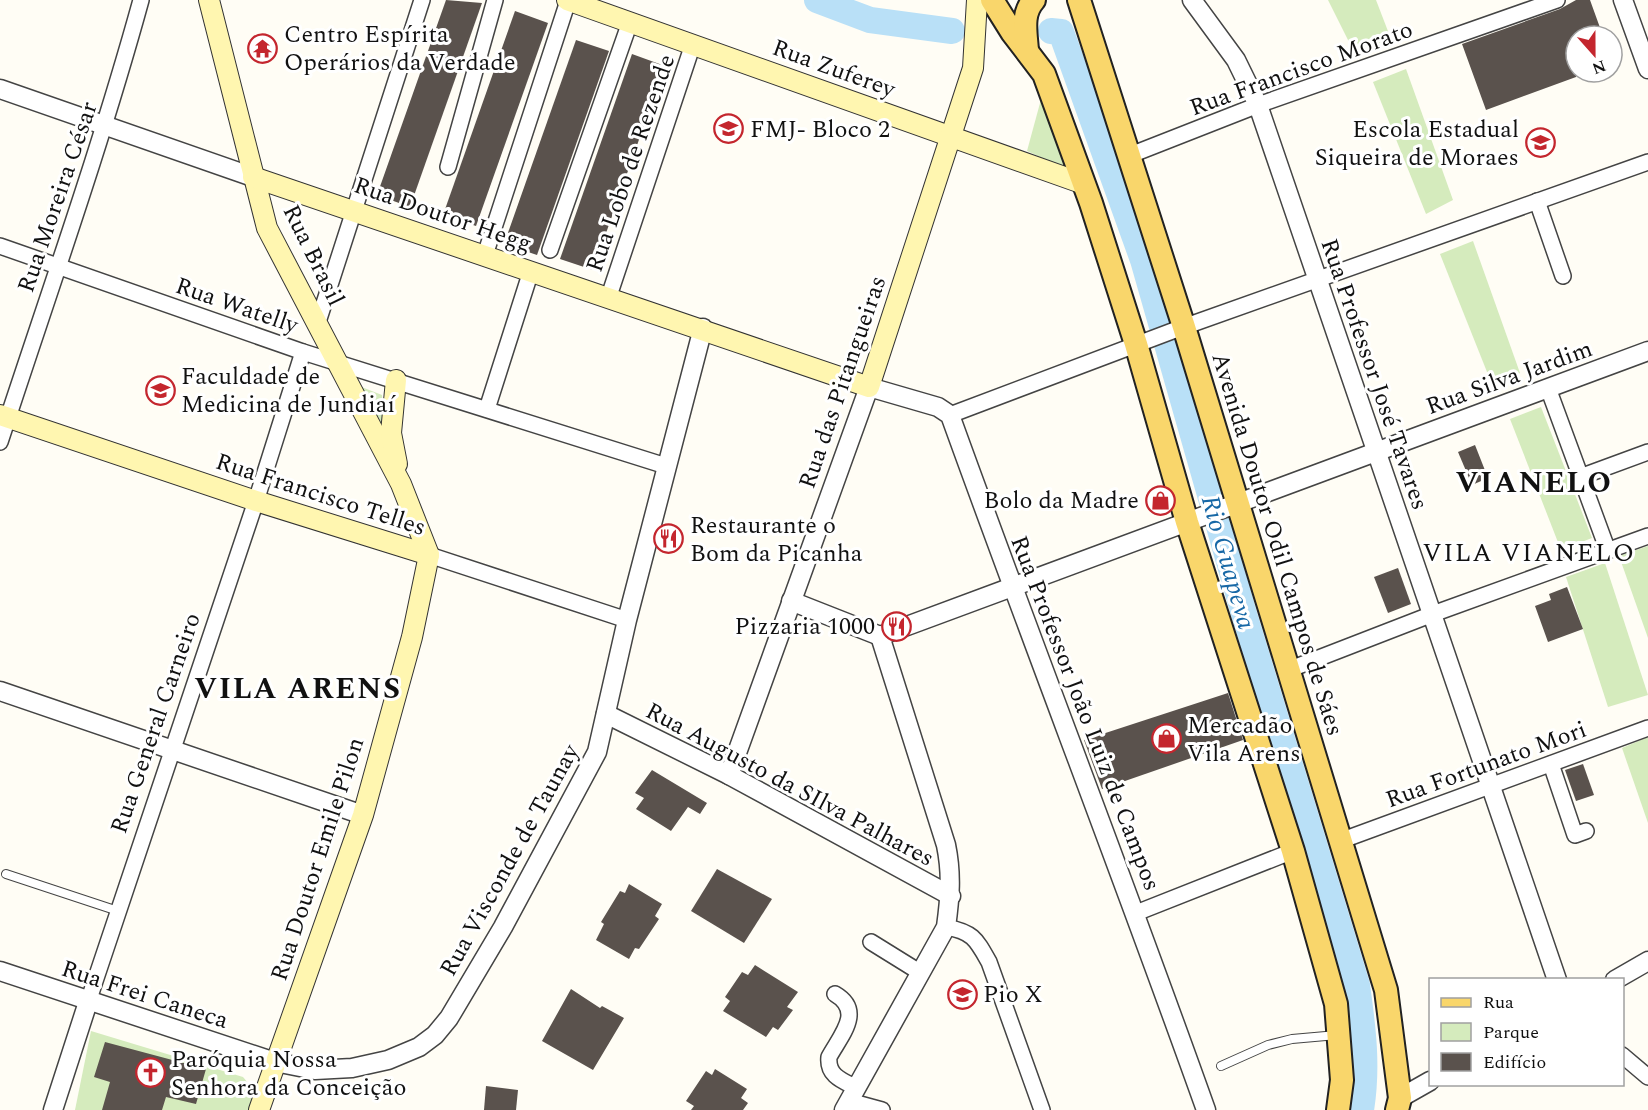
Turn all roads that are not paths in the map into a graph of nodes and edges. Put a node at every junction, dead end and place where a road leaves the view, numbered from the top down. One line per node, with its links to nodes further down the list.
1 (141, 0): 19 (street, Rua Moreira César)
2 (209, 0): 24 (main road, Rua Brasil)
3 (422, 0): 27 (street)
4 (495, 0): 23 (street)
5 (568, 0): 13 (main road, Rua Zuferey); 30 (street)
6 (977, 0): 20 (main road, Rua das Pitangueiras)
7 (992, 0): 15 (main road)
8 (1034, 0): 15 (main road)
9 (1079, 0): 21 (main road, Avenida Doutor Odil Campos de Sáes)
10 (1192, 0): 18 (street, Rua Professor José Tavares)
11 (1557, 0): 18 (street, Rua Francisco Morato)
12 (1623, 0): 16 (street)
13 (630, 22): 14 (main road, Rua Zuferey); 29 (street)
14 (693, 44): 20 (main road, Rua Zuferey); 35 (street, Rua Lobo de Rezende)
15 (1027, 51): 25 (main road)
16 (1648, 69)
17 (0, 89): 19 (street, Rua Doutor Hegg)
18 (1258, 105): 21 (street, Rua Francisco Morato); 34 (street, Rua Professor José Tavares)
19 (106, 126): 24 (street, Rua Doutor Hegg); 31 (street, Rua Moreira César)
20 (952, 138): 25 (main road, Rua Zuferey); 44 (main road, Rua das Pitangueiras)
21 (1128, 156): 38 (main road, Avenida Doutor Odil Campos de Sáes)
22 (1648, 162): 26 (street)
23 (448, 167)
24 (253, 177): 27 (main road, Rua Doutor Hegg); 36 (main road, Rua Brasil)
25 (1084, 184): 39 (main road)
26 (1537, 201): 33 (street); 34 (street)
27 (353, 210): 30 (main road, Rua Doutor Hegg); 36 (street)
28 (0, 246): 31 (street, Rua Watelly)
29 (549, 249)
30 (485, 255): 32 (main road, Rua Doutor Hegg)
31 (57, 265): 41 (street, Rua Watelly); 48 (street, Rua Moreira César)
32 (531, 271): 35 (main road, Rua Doutor Hegg); 46 (street)
33 (1563, 276)
34 (1318, 279): 38 (street); 50 (street, Rua Professor José Tavares)
35 (609, 296): 37 (main road, Rua Doutor Hegg)
36 (318, 322): 42 (main road, Rua Brasil)
37 (703, 328): 44 (main road, Rua Doutor Hegg); 52 (street, Rua Visconde de Taunay)
38 (1179, 328): 39 (street); 56 (main road, Avenida Doutor Odil Campos de Sáes)
39 (1141, 342): 47 (street); 57 (main road)
40 (1648, 351): 45 (street, Rua Silva Jardim)
41 (303, 352): 42 (street, Rua Watelly); 55 (street, Rua General Carneiro)
42 (338, 363): 43 (street, Rua Watelly); 54 (main road, Rua Brasil)
43 (396, 380): 46 (street, Rua Watelly); 54 (main road)
44 (869, 387): 47 (street); 62 (street, Rua das Pitangueiras)
45 (1548, 388): 50 (street, Rua Silva Jardim); 53 (street)
46 (487, 409): 52 (street, Rua Watelly)
47 (950, 415): 61 (street, Rua Professor João Luiz de Campos)
48 (4, 417): 49 (street, Rua Moreira César); 55 (main road, Rua Francisco Telles)
49 (0, 442)
50 (1377, 450): 56 (street, Rua Silva Jardim); 63 (street, Rua Professor José Tavares)
51 (1648, 452): 53 (street)
52 (666, 466): 64 (street, Rua Visconde de Taunay)
53 (1580, 477): 59 (street)
54 (401, 484): 60 (main road)
55 (256, 501): 60 (main road, Rua Francisco Telles); 70 (street, Rua General Carneiro)
56 (1231, 504): 57 (street, Rua Silva Jardim); 66 (main road, Avenida Doutor Odil Campos de Sáes)
57 (1196, 518): 61 (street, Rua Silva Jardim); 77 (main road)
58 (1648, 536): 59 (street)
59 (1608, 551): 63 (street)
60 (429, 555): 64 (street, Rua Francisco Telles); 74 (main road, Rua Doutor Emile Pilon)
61 (1012, 589): 65 (street, Rua Silva Jardim); 81 (street, Rua Professor João Luiz de Campos)
62 (791, 601): 65 (street); 72 (street, Rua das Pitangueiras)
63 (1430, 615): 66 (street); 73 (street, Rua Professor José Tavares)
64 (627, 620): 68 (street, Rua Visconde de Taunay)
65 (880, 636): 79 (street)
66 (1288, 670): 76 (main road, Avenida Doutor Odil Campos de Sáes)
67 (0, 691): 70 (street)
68 (606, 714): 72 (street, Rua Augusto da SIlva Palhares); 93 (street, Rua Visconde de Taunay)
69 (1648, 728): 71 (street, Rua Fortunato Mori)
70 (171, 752): 74 (street); 80 (street, Rua General Carneiro)
71 (1551, 764): 73 (street, Rua Fortunato Mori); 75 (street)
72 (729, 775): 79 (street, Rua Augusto da SIlva Palhares)
73 (1490, 786): 76 (street, Rua Fortunato Mori); 87 (street, Rua Professor José Tavares)
74 (363, 815): 93 (main road, Rua Doutor Emile Pilon)
75 (1586, 831)
76 (1340, 841): 98 (main road, Avenida Doutor Odil Campos de Sáes)
77 (1293, 851): 81 (street); 91 (main road)
78 (6, 874): 80 (lane)
79 (951, 896): 82 (street)
80 (118, 911): 90 (street, Rua General Carneiro)
81 (1136, 913): 103 (street, Rua Professor João Luiz de Campos)
82 (946, 927): 86 (street); 102 (street)
83 (871, 942): 86 (street)
84 (1648, 961): 88 (street)
85 (0, 971): 90 (street, Rua Frei Caneca)
86 (921, 973): 97 (street)
87 (1556, 978)
88 (1618, 978)
89 (835, 994): 97 (street)
90 (88, 1002): 93 (street, Rua Frei Caneca); 99 (street, Rua General Carneiro)
91 (1339, 1035): 94 (lane); 104 (main road)
92 (1624, 1056): 95 (street)
93 (274, 1062): 100 (main road, Rua Doutor Emile Pilon)
94 (1221, 1066)
95 (1648, 1077)
96 (1429, 1082): 98 (street)
97 (850, 1100): 101 (street)
98 (1398, 1104)
99 (53, 1110)
100 (259, 1110)
101 (882, 1110)
102 (1042, 1110)
103 (1206, 1110)
104 (1338, 1110)

